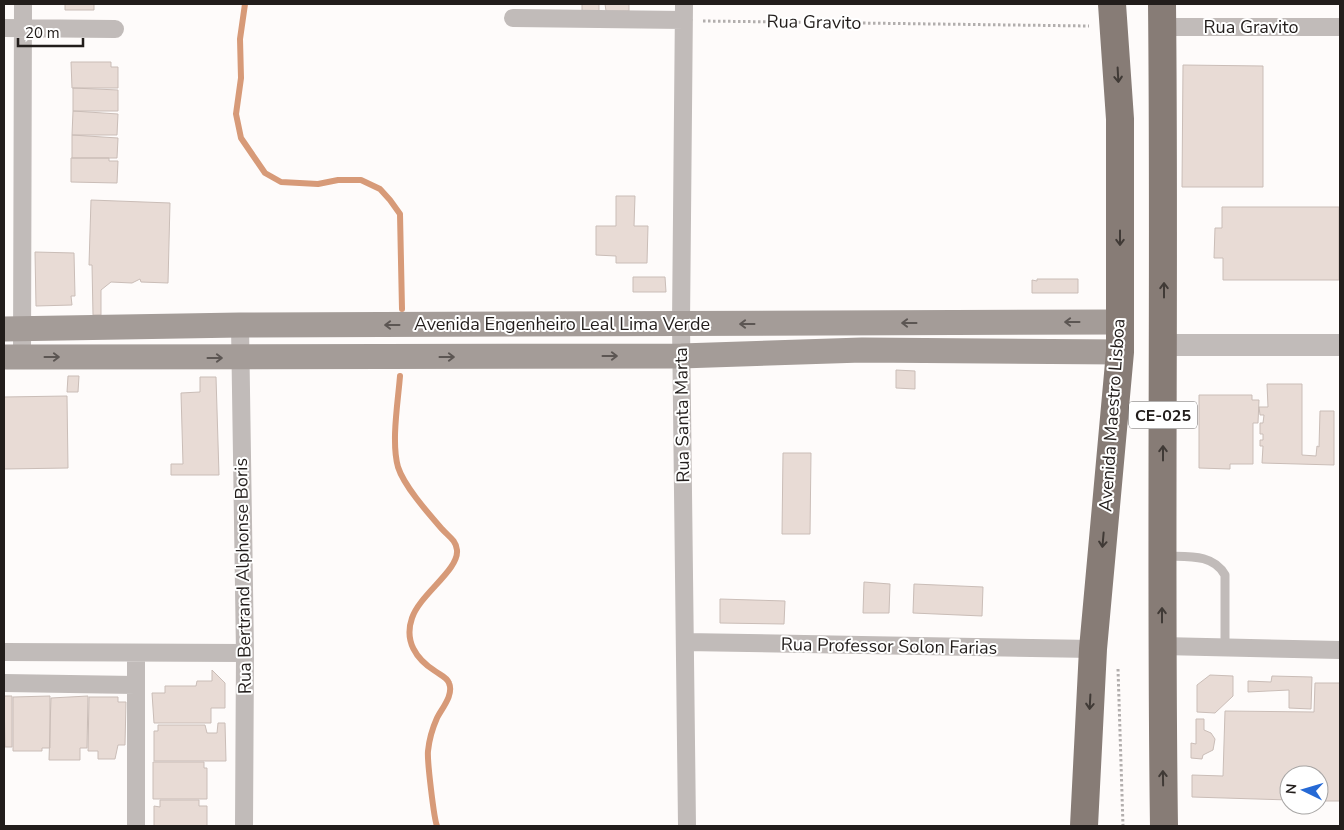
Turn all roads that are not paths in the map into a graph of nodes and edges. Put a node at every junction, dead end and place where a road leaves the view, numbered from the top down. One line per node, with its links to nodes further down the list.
1 (23, 4): 6 (street)
2 (684, 12): 5 (street); 12 (street, Rua Santa Marta)
3 (1114, 15): 10 (highway, Avenida Maestro Lisboa / CE-025, one-way to 10)
4 (1162, 15): 7 (street, Rua Gravito); 15 (highway, CE-025, one-way to 4)
5 (513, 18)
6 (24, 27): 8 (street); 9 (street); 14 (street)
7 (1340, 27)
8 (4, 28)
9 (115, 29)
10 (1120, 322): 11 (main road, Avenida Engenheiro Leal Lima Verde, one-way to 11); 18 (highway, Avenida Maestro Lisboa / CE-025)
11 (863, 323): 12 (main road, Avenida Engenheiro Leal Lima Verde, one-way to 12); 17 (main road)
12 (681, 324): 13 (main road, Avenida Engenheiro Leal Lima Verde, one-way to 13); 19 (street, Rua Santa Marta)
13 (240, 325): 14 (main road, Avenida Engenheiro Leal Lima Verde); 21 (street, Rua Bertrand Alphonse Boris)
14 (13, 329): 20 (street)
15 (1164, 345): 16 (street); 22 (highway, CE-025, one-way to 15)
16 (1340, 345)
17 (862, 350): 18 (main road, Avenida Engenheiro Leal Lima Verde); 19 (main road, Avenida Engenheiro Leal Lima Verde)
18 (1120, 352): 26 (highway, Avenida Maestro Lisboa / CE-025, one-way to 26)
19 (681, 356): 21 (main road, Avenida Engenheiro Leal Lima Verde, one-way to 19); 23 (street, Rua Santa Marta)
20 (13, 357): 21 (main road, Avenida Engenheiro Leal Lima Verde, one-way to 21)
21 (241, 358): 30 (street, Rua Bertrand Alphonse Boris)
22 (1162, 556): 24 (highway, CE-025, one-way to 22); 25 (lane)
23 (685, 642): 26 (street, Rua Professor Solon Farias); 35 (street, Rua Santa Marta)
24 (1162, 646): 25 (street); 37 (highway, CE-025, one-way to 24)
25 (1226, 647): 27 (street)
26 (1092, 649): 36 (highway, Avenida Maestro Lisboa / CE-025, one-way to 36)
27 (1340, 650)
28 (4, 652): 29 (street)
29 (136, 653): 30 (street); 32 (street)
30 (245, 653): 34 (street, Rua Bertrand Alphonse Boris)
31 (4, 683): 32 (street)
32 (135, 685): 33 (street)
33 (136, 826)
34 (244, 826)
35 (687, 826)
36 (1084, 826)
37 (1164, 826)

